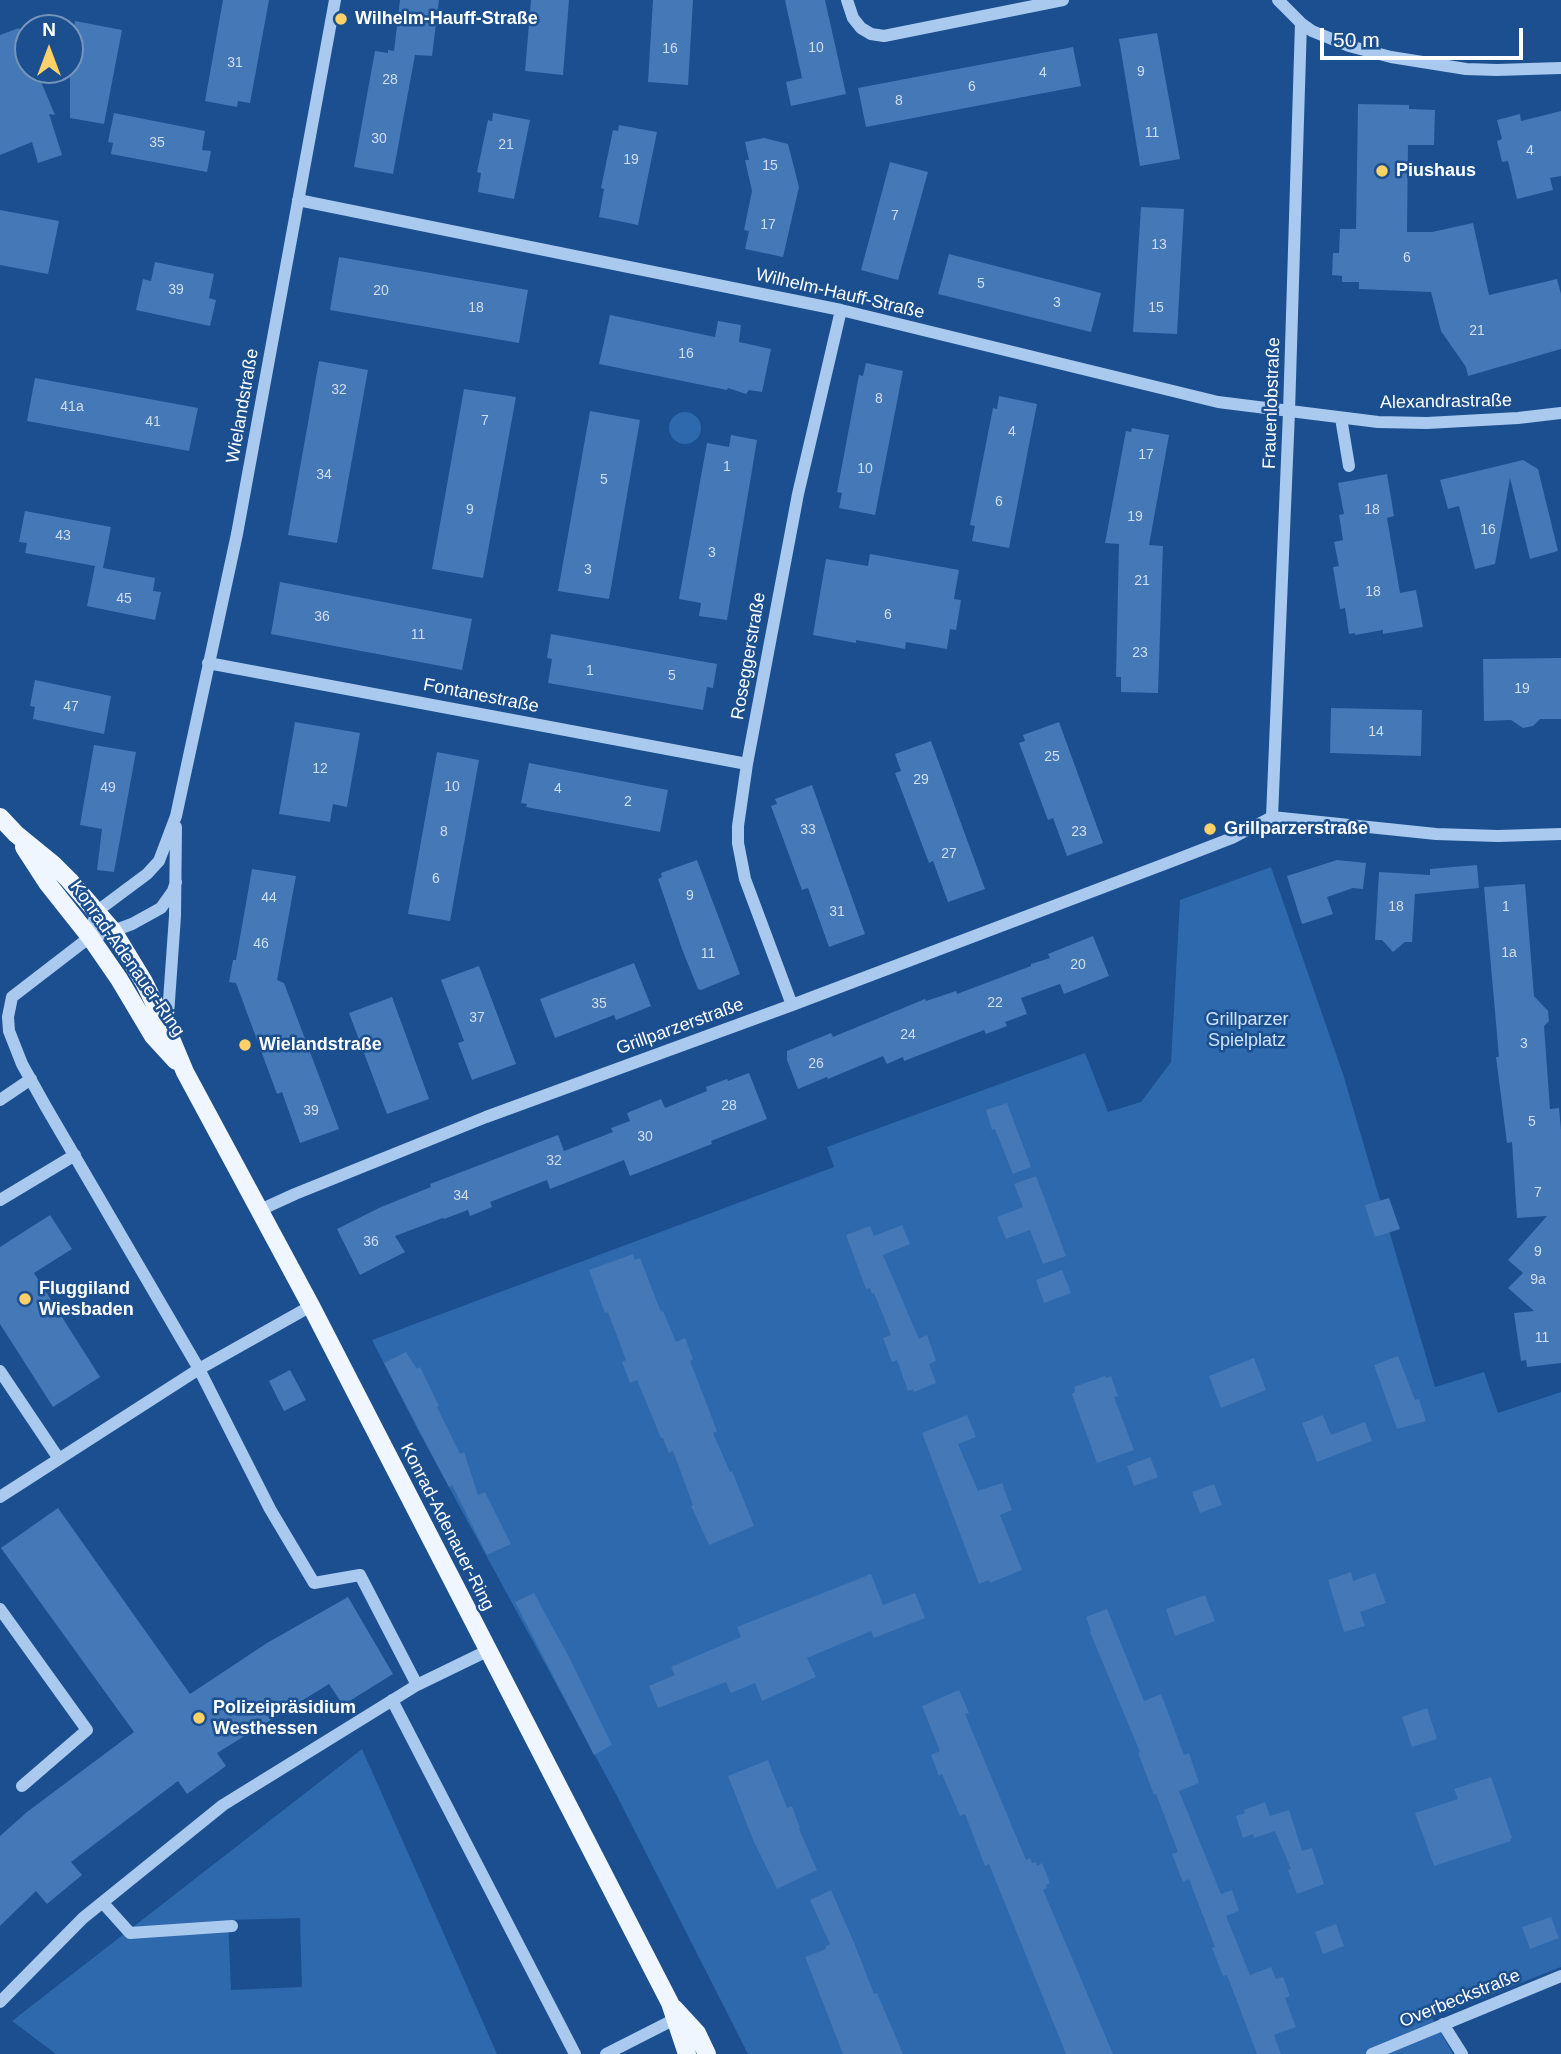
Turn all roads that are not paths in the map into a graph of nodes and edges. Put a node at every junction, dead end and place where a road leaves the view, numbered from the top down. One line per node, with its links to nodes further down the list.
1 (335, 0): 7 (street, Wielandstraße)
2 (847, 0): 3 (street)
3 (1063, 0)
4 (1278, 0): 5 (street)
5 (1301, 23): 6 (street); 9 (street, Frauenlobstraße)
6 (1561, 68)
7 (298, 200): 8 (street, Wilhelm-Hauff-Straße); 13 (street, Wielandstraße)
8 (841, 310): 9 (street, Wilhelm-Hauff-Straße); 14 (street, Roseggerstraße)
9 (1289, 412): 11 (street, Alexandrastraße); 17 (street, Frauenlobstraße)
10 (1561, 413): 11 (street, Alexandrastraße)
11 (1341, 418): 12 (street)
12 (1349, 466)
13 (208, 663): 14 (street, Fontanestraße); 15 (street, Wielandstraße)
14 (747, 764): 25 (street, Roseggerstraße)
15 (176, 816): 20 (street, Wielandstraße); 21 (street, Wielandstraße)
16 (0, 817): 18 (main road, Konrad-Adenauer-Ring)
17 (1272, 817): 19 (street); 25 (street, Grillparzerstraße)
18 (16, 834): 21 (main road, Konrad-Adenauer-Ring); 23 (main road, Konrad-Adenauer-Ring)
19 (1561, 834)
20 (176, 882): 22 (street); 26 (street, Wielandstraße)
21 (96, 912): 22 (main road, Konrad-Adenauer-Ring); 23 (street)
22 (113, 931): 23 (street); 26 (main road, Konrad-Adenauer-Ring)
23 (90, 937): 24 (street); 27 (main road, Konrad-Adenauer-Ring)
24 (6, 996): 28 (street)
25 (792, 1005): 32 (street, Grillparzerstraße)
26 (167, 1029): 27 (main road, Konrad-Adenauer-Ring)
27 (185, 1072): 32 (main road, Konrad-Adenauer-Ring)
28 (31, 1079): 29 (street); 30 (street)
29 (0, 1100)
30 (75, 1155): 31 (street); 34 (street)
31 (0, 1200)
32 (260, 1210): 33 (main road, Konrad-Adenauer-Ring)
33 (311, 1306): 34 (street); 39 (main road, Konrad-Adenauer-Ring)
34 (199, 1369): 36 (street); 40 (street)
35 (0, 1371): 36 (street)
36 (59, 1459): 37 (street)
37 (0, 1497)
38 (0, 1609): 42 (street)
39 (487, 1651): 40 (street); 47 (main road, Konrad-Adenauer-Ring)
40 (416, 1685): 41 (street)
41 (391, 1700): 43 (street); 49 (street)
42 (22, 1786)
43 (103, 1903): 44 (street); 46 (street)
44 (232, 1926)
45 (1561, 1976): 48 (street, Overbeckstraße)
46 (0, 2002)
47 (672, 2011): 50 (street); 51 (main road, Konrad-Adenauer-Ring); 52 (main road, Konrad-Adenauer-Ring)
48 (1443, 2024): 53 (street, Overbeckstraße); 54 (street)
49 (575, 2054)
50 (606, 2054)
51 (687, 2054)
52 (707, 2054)
53 (1371, 2054)
54 (1462, 2054)

